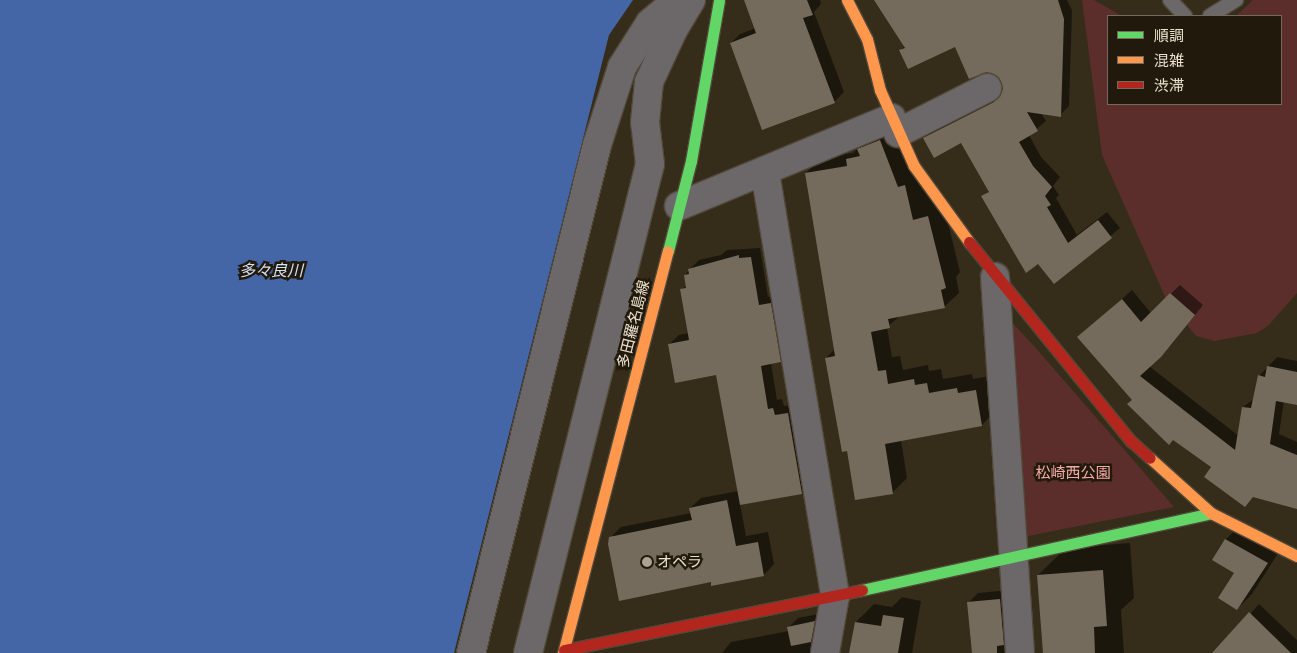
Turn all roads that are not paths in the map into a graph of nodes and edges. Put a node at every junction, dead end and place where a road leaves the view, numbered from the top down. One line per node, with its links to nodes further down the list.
1 (677, 0): 19 (street)
2 (691, 0): 20 (street)
3 (719, 0): 12 (street, 多田羅名島線)
4 (847, 0): 10 (street)
5 (1170, 0): 7 (lane)
6 (1236, 0): 8 (lane)
7 (1184, 15)
8 (1212, 15)
9 (987, 88): 10 (street)
10 (894, 126): 11 (street); 13 (street)
11 (765, 172): 12 (street); 17 (street)
12 (679, 206): 18 (street, 多田羅名島線)
13 (995, 277): 14 (street); 15 (street)
14 (1211, 513): 15 (street); 16 (street)
15 (1013, 556): 17 (street); 22 (street)
16 (1297, 556)
17 (835, 596): 18 (street); 21 (street)
18 (564, 652)
19 (470, 653)
20 (528, 653)
21 (825, 653)
22 (1020, 653)

